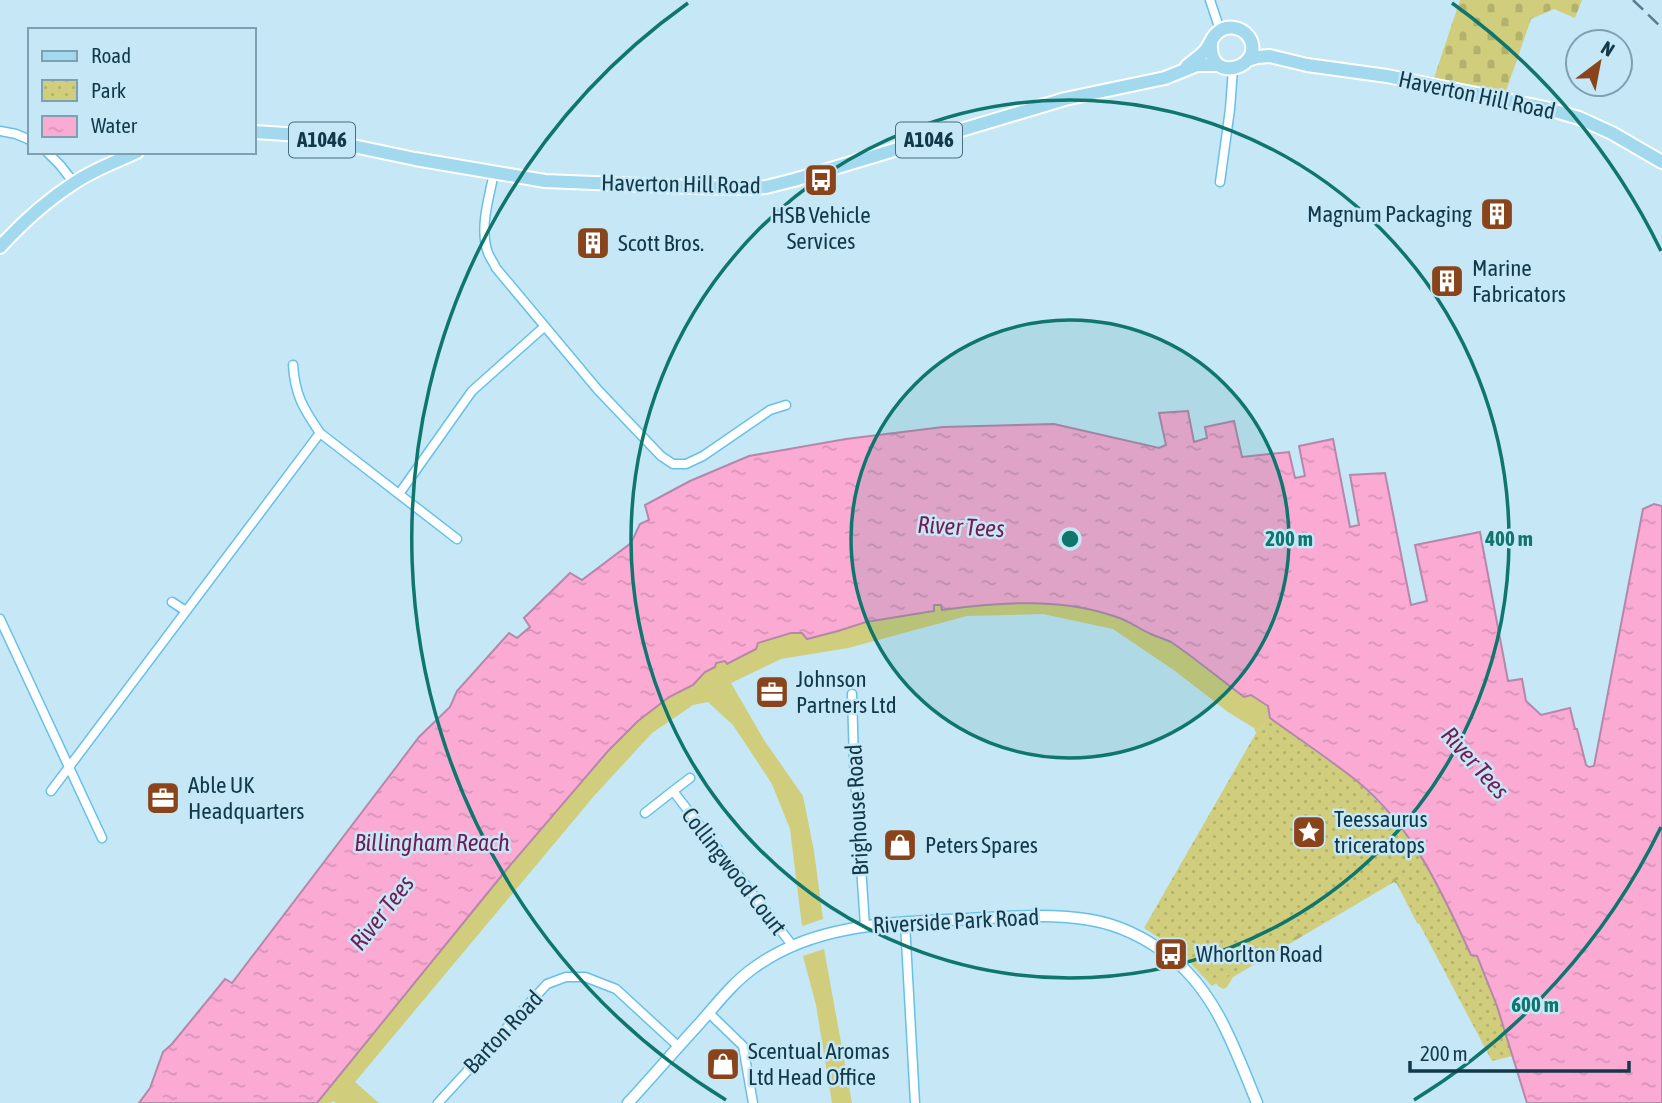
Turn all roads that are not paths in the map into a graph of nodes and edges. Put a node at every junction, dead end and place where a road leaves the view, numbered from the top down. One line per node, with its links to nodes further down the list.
1 (1210, 0): 2 (street)
2 (1220, 30): 3 (main road, Haverton Hill Road); 4 (main road, Haverton Hill Road / A1046)
3 (1248, 36): 5 (main road, Haverton Hill Road); 6 (main road)
4 (1211, 43): 7 (main road); 9 (main road, Haverton Hill Road / A1046)
5 (1282, 58): 6 (main road, Haverton Hill Road); 15 (main road, Haverton Hill Road)
6 (1248, 60): 8 (main road, Haverton Hill Road)
7 (1219, 65): 8 (main road, Haverton Hill Road / A1046); 9 (main road, Haverton Hill Road / A1046)
8 (1233, 69): 17 (street)
9 (1181, 71): 16 (main road, Haverton Hill Road / A1046)
10 (0, 131): 12 (street)
11 (256, 132): 16 (main road, Haverton Hill Road / A1046)
12 (28, 139)
13 (49, 154): 18 (street)
14 (132, 154): 18 (main road)
15 (1662, 162)
16 (494, 173): 20 (street)
17 (1220, 182)
18 (74, 183): 19 (main road)
19 (0, 247)
20 (544, 327): 22 (street); 24 (street)
21 (293, 365): 23 (street)
22 (786, 405)
23 (320, 433): 24 (street); 27 (street)
24 (399, 494): 25 (street)
25 (457, 539)
26 (172, 602): 27 (street)
27 (186, 611): 31 (street)
28 (0, 619): 30 (street)
29 (852, 694): 39 (street, Brighouse Road)
30 (61, 750): 31 (street); 32 (street)
31 (76, 757): 32 (street)
32 (68, 768): 34 (street); 37 (street)
33 (690, 778): 35 (street)
34 (51, 791)
35 (673, 792): 36 (street, Collingwood Court); 40 (street, Collingwood Court)
36 (645, 813)
37 (102, 838)
38 (905, 923): 39 (street, Riverside Park Road); 46 (street); 47 (street, Riverside Park Road)
39 (865, 926): 40 (street, Riverside Park Road)
40 (792, 945): 41 (street, Riverside Park Road)
41 (709, 1013): 42 (street, Riverside Park Road); 45 (street)
42 (679, 1046): 43 (street, Barton Road); 44 (street, Riverside Park Road)
43 (438, 1103)
44 (628, 1103)
45 (753, 1103)
46 (915, 1103)
47 (1257, 1103)

